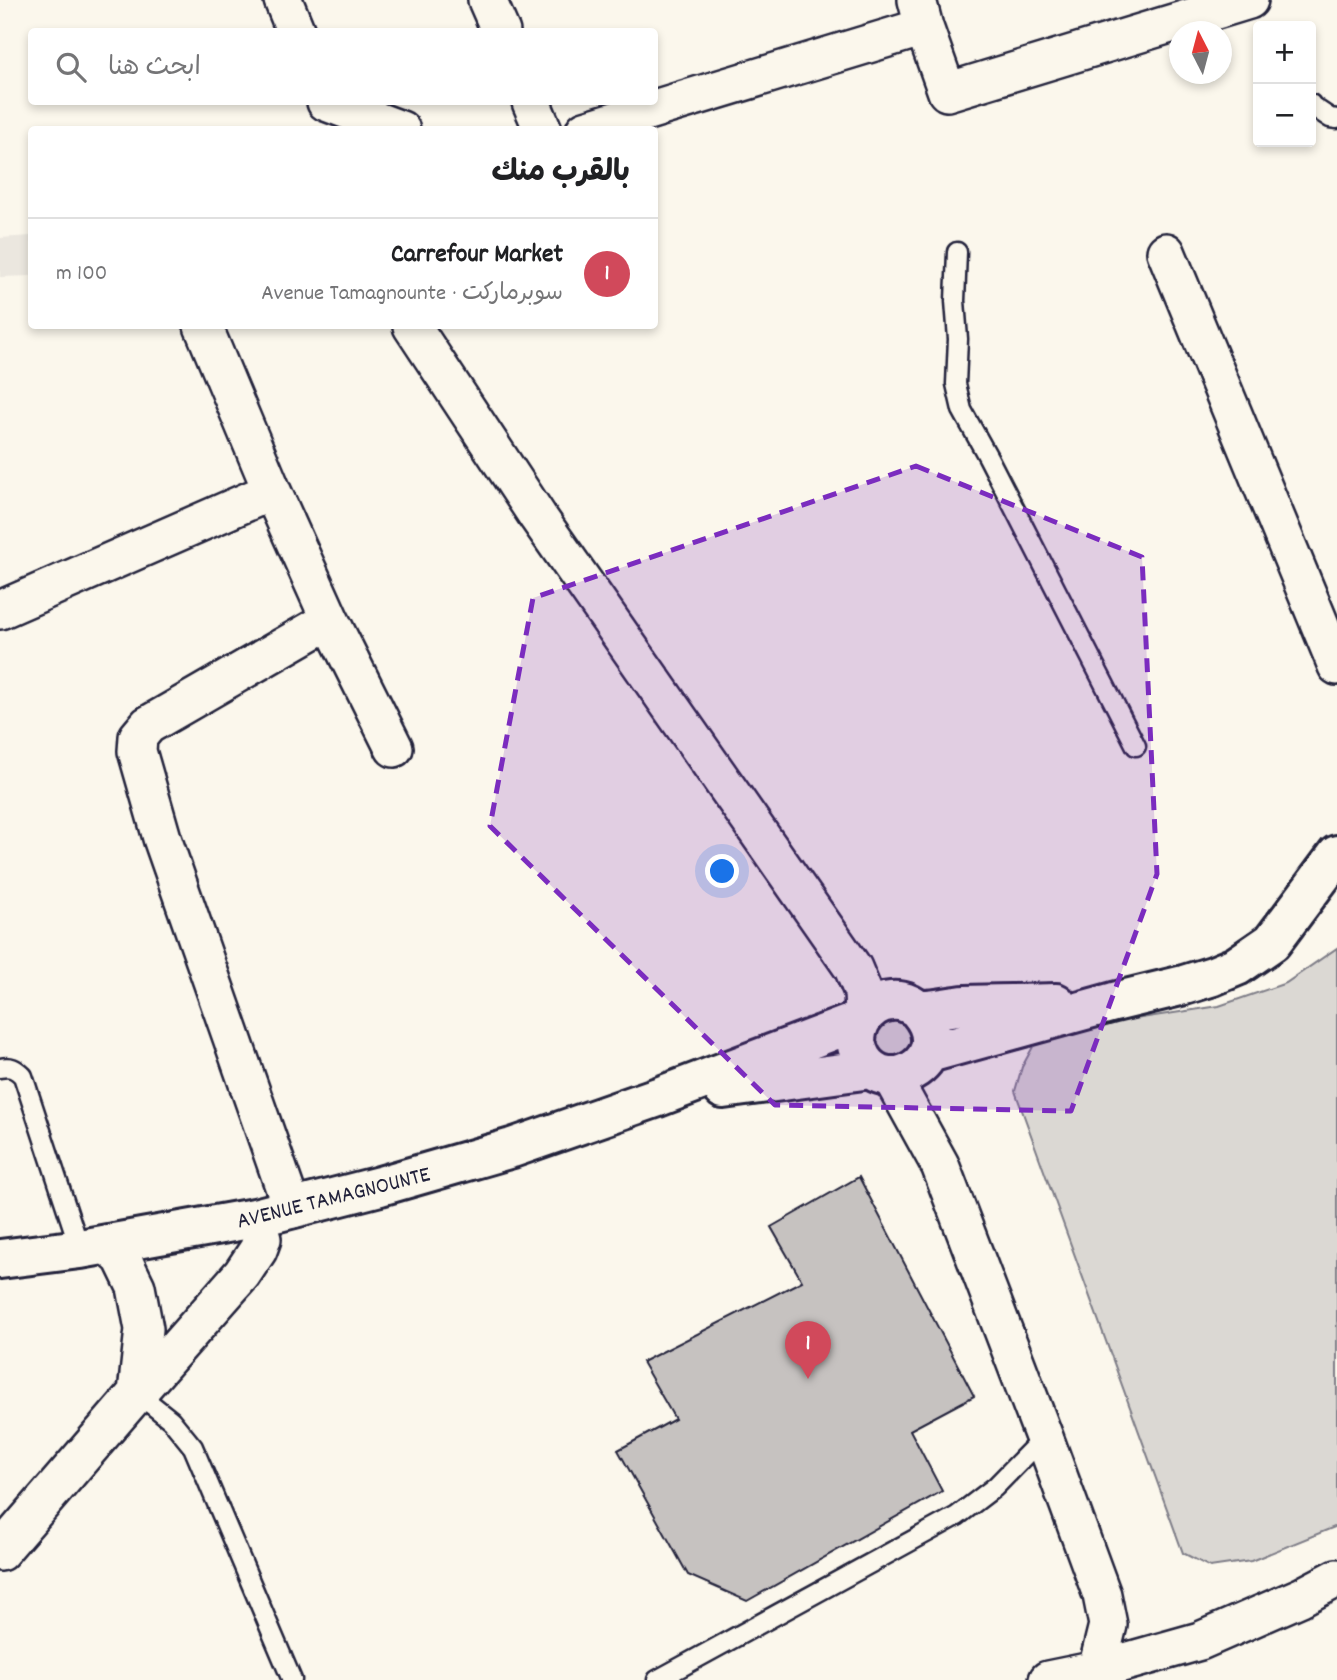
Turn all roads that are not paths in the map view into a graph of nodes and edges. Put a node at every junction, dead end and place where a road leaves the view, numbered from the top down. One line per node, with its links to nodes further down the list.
1 (283, 0): 5 (street)
2 (487, 0): 6 (street)
3 (1249, 0): 4 (street)
4 (921, 14): 11 (street)
5 (294, 28)
6 (499, 28)
7 (325, 105): 14 (street)
8 (332, 105): 15 (street)
9 (532, 105): 16 (street)
10 (657, 105): 17 (street)
11 (658, 105)
12 (1316, 109): 13 (lane)
13 (1337, 119)
14 (330, 126)
15 (390, 126)
16 (541, 126)
17 (597, 126)
18 (957, 252): 26 (lane)
19 (1166, 252): 25 (street)
20 (204, 329): 22 (street)
21 (414, 329): 30 (street)
22 (272, 491): 23 (street); 24 (street)
23 (0, 610)
24 (330, 620): 27 (street); 34 (street)
25 (1337, 666)
26 (1136, 746)
27 (394, 748)
28 (1337, 855): 29 (street)
29 (1114, 1002): 30 (street, AVENUE TAMAGNOUNTE); 31 (street, AVENUE TAMAGNOUNTE)
30 (885, 1012): 31 (street); 31 (street); 33 (street, AVENUE TAMAGNOUNTE)
31 (904, 1065): 33 (street, AVENUE TAMAGNOUNTE); 39 (street)
32 (0, 1068): 36 (lane)
33 (658, 1097): 34 (street, AVENUE TAMAGNOUNTE)
34 (292, 1209): 35 (street, AVENUE TAMAGNOUNTE)
35 (255, 1219): 36 (street, AVENUE TAMAGNOUNTE); 38 (street)
36 (92, 1247): 37 (street, AVENUE TAMAGNOUNTE); 38 (street)
37 (0, 1259)
38 (137, 1392): 40 (street); 43 (lane)
39 (1044, 1437): 42 (street); 44 (lane)
40 (0, 1552)
41 (1337, 1578): 42 (street)
42 (1095, 1675): 45 (street)
43 (292, 1680)
44 (657, 1680)
45 (1048, 1680)

